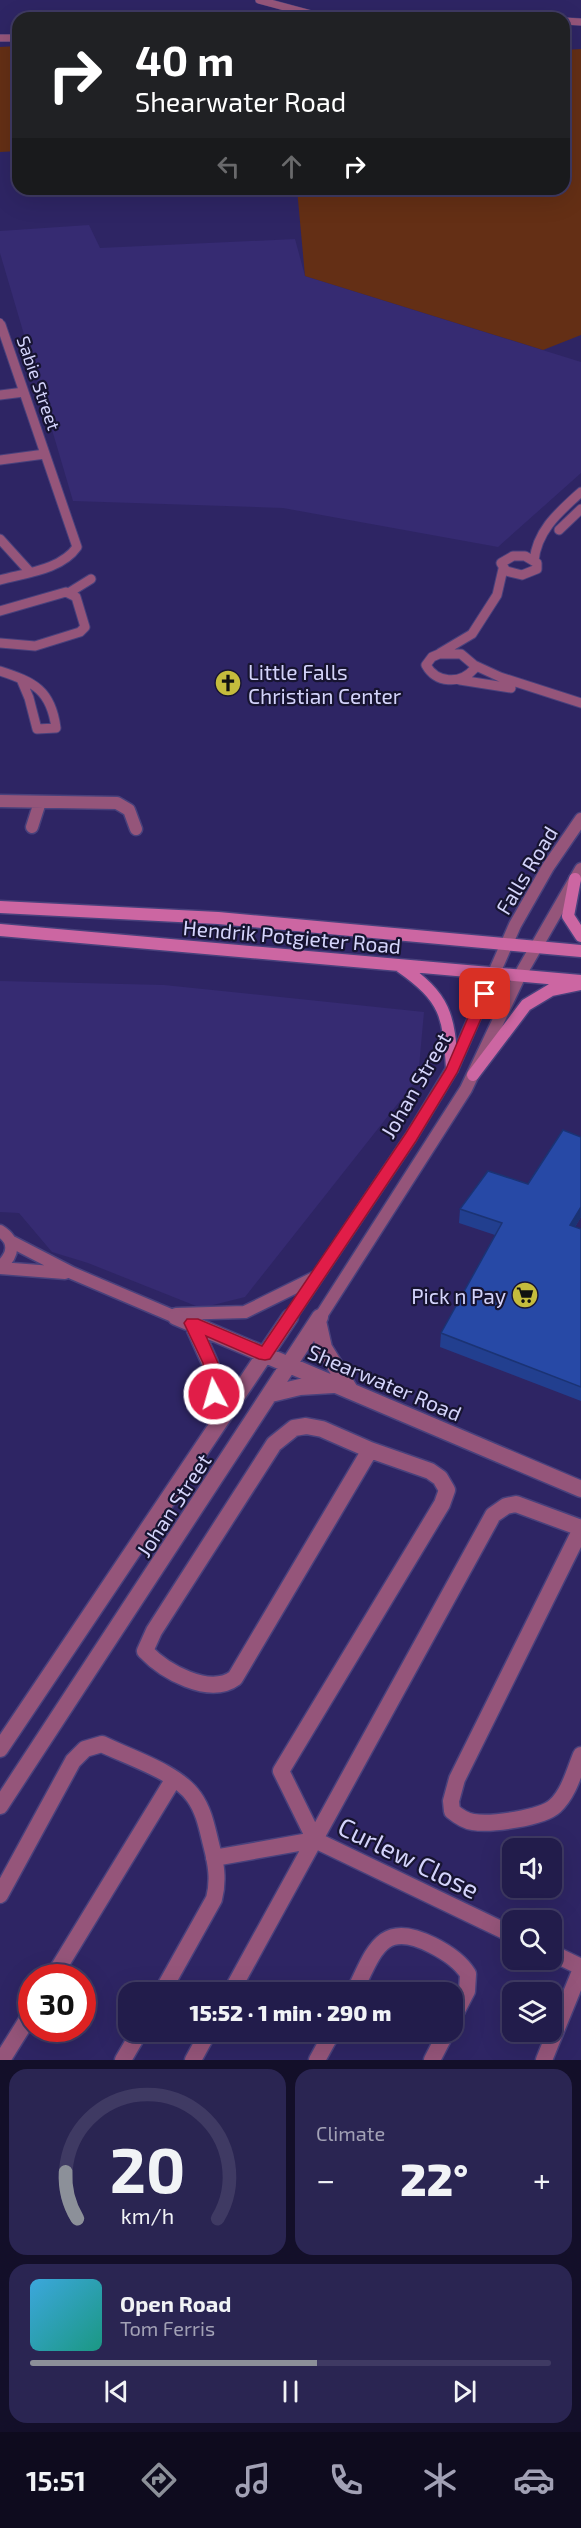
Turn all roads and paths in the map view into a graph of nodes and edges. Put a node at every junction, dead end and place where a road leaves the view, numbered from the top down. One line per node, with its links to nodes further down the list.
1 (259, 0): 2 (street)
2 (304, 12)
3 (1, 327): 4 (street, Sabie Street)
4 (24, 392): 5 (street); 6 (street, Sabie Street)
5 (0, 395)
6 (45, 454): 7 (street); 16 (street, Sabie Street)
7 (0, 460)
8 (581, 492): 11 (street)
9 (581, 509): 10 (street)
10 (559, 530)
11 (538, 538): 13 (street); 14 (street)
12 (0, 539): 16 (street)
13 (513, 556): 14 (street); 15 (street)
14 (534, 561): 17 (street)
15 (504, 569): 17 (street); 21 (street)
16 (29, 571): 19 (street)
17 (526, 574): 21 (street)
18 (91, 579): 20 (street)
19 (0, 580)
20 (70, 592): 22 (street); 24 (street)
21 (497, 595): 23 (street)
22 (0, 611)
23 (472, 634): 25 (street); 26 (street)
24 (0, 642)
25 (439, 654): 26 (street); 29 (street)
26 (473, 663): 29 (street); 30 (street)
27 (0, 671): 28 (street)
28 (21, 679): 28 (street)
29 (453, 680): 31 (street)
30 (581, 703)
31 (581, 709)
32 (0, 801): 33 (street)
33 (40, 802): 35 (street); 36 (street)
34 (581, 819): 41 (street, Falls Road)
35 (32, 827)
36 (136, 829)
37 (578, 874): 40 (main road); 42 (street)
38 (0, 907): 41 (main road, Hendrik Potgieter Road)
39 (0, 930): 44 (main road, Hendrik Potgieter Road)
40 (581, 936)
41 (506, 943): 42 (main road, Hendrik Potgieter Road); 45 (street, Falls Road)
42 (537, 946): 43 (main road, Hendrik Potgieter Road); 46 (street, Johan Street)
43 (581, 951)
44 (398, 965): 45 (main road, Hendrik Potgieter Road); 48 (main road)
45 (493, 973): 46 (main road, Hendrik Potgieter Road); 48 (street, Johan Street)
46 (520, 975): 47 (main road, Hendrik Potgieter Road); 49 (street, Johan Street)
47 (581, 982): 49 (main road)
48 (452, 1070): 54 (street, Johan Street)
49 (473, 1075): 56 (street, Johan Street)
50 (0, 1231): 51 (street, Shearwater Road)
51 (12, 1242): 52 (street); 53 (street, Shearwater Road)
52 (0, 1268): 53 (street, Shearwater Road)
53 (72, 1273): 55 (street, Shearwater Road)
54 (317, 1277): 55 (street); 58 (street, Johan Street)
55 (172, 1314): 57 (street, Shearwater Road)
56 (318, 1321): 59 (street, Johan Street); 60 (street)
57 (192, 1323): 58 (street, Shearwater Road); 62 (street)
58 (265, 1354): 59 (street, Shearwater Road); 62 (street, Johan Street)
59 (290, 1364): 60 (street, Shearwater Road); 61 (street, Johan Street)
60 (344, 1388): 61 (street); 64 (street, Shearwater Road)
61 (271, 1394): 69 (street, Johan Street)
62 (216, 1427): 66 (street, Johan Street)
63 (370, 1450): 63 (street); 70 (street)
64 (581, 1489)
65 (581, 1529): 67 (street); 70 (street)
66 (0, 1749)
67 (581, 1755)
68 (173, 1780): 71 (street); 72 (street); 75 (street)
69 (0, 1806)
70 (315, 1840): 71 (street); 73 (street, Curlew Close); 78 (street)
71 (214, 1858): 77 (street)
72 (0, 1895)
73 (502, 1930)
74 (562, 1958): 76 (street)
75 (61, 1964)
76 (581, 1968): 91 (street)
77 (168, 1982)
78 (237, 1982)
79 (359, 1982): 80 (street)
80 (463, 1995)
81 (18, 2034): 86 (street)
82 (134, 2042): 87 (street)
83 (203, 2042): 88 (street)
84 (327, 2042): 89 (street)
85 (441, 2042): 90 (street)
86 (2, 2060)
87 (123, 2060)
88 (193, 2060)
89 (317, 2060)
90 (432, 2060)
91 (544, 2060)

